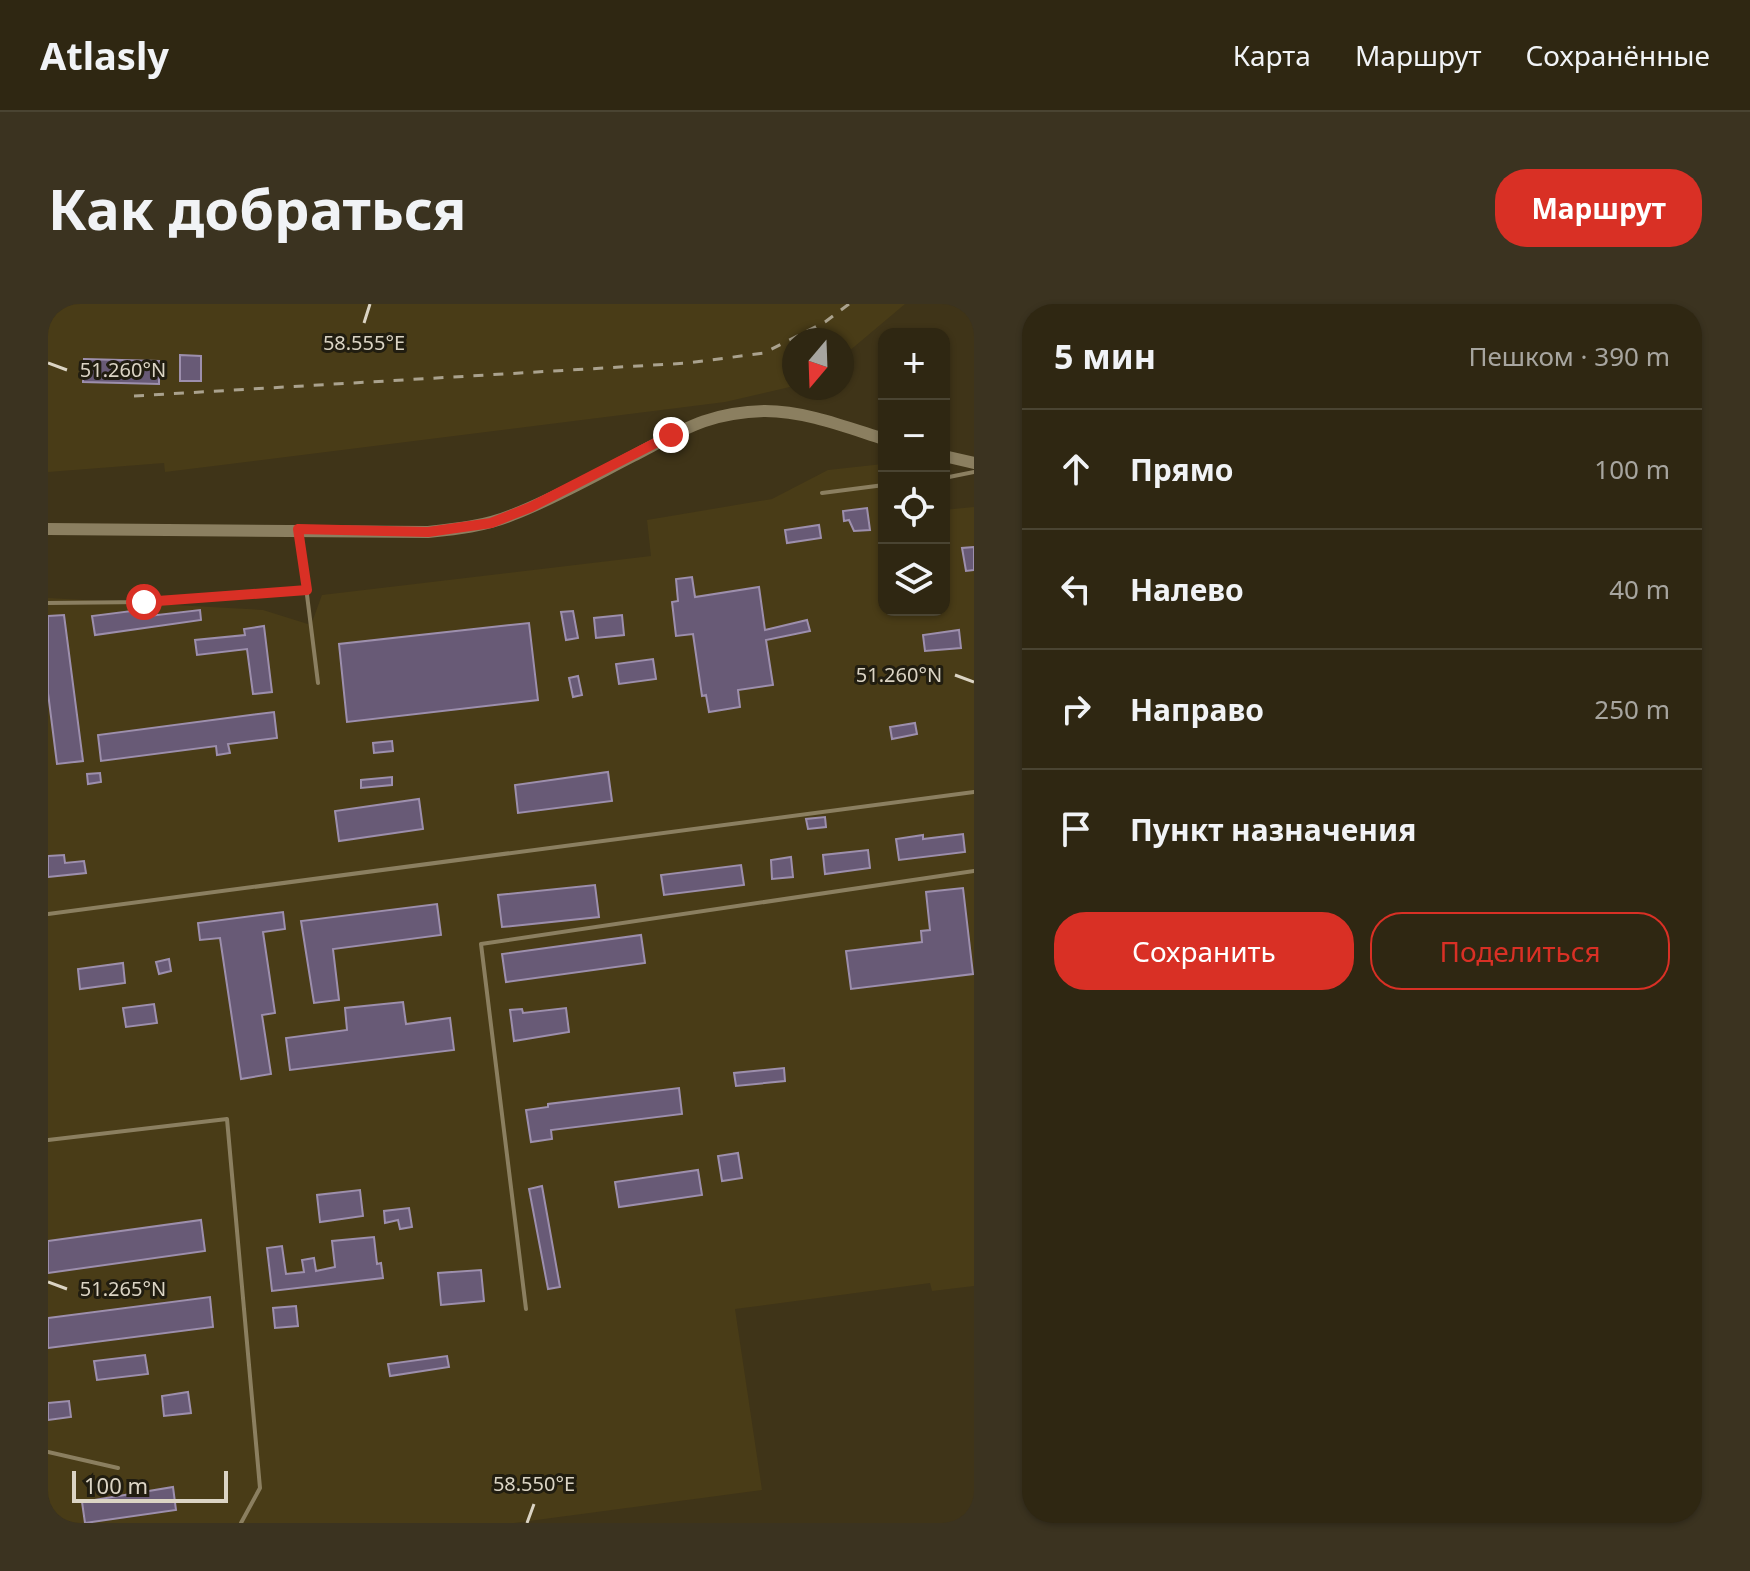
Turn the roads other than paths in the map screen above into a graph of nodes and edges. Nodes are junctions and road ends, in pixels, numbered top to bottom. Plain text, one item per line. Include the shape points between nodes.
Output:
1 (878, 437) edge
2 (950, 457) edge
3 (974, 463) edge
4 (974, 472) edge
5 (950, 477) edge
6 (878, 486) edge
7 (822, 493) dead end
8 (48, 529) edge
9 (298, 529) junction
10 (307, 590) junction
11 (48, 603) edge
12 (318, 683) dead end
13 (974, 792) edge
14 (974, 871) edge
15 (48, 914) edge
16 (48, 1140) edge
17 (526, 1309) dead end
18 (48, 1452) edge
19 (118, 1468) dead end
20 (241, 1523) edge

1 - 9 street via 782,412 723,415 684,427 491,523 428,532
2 - 3 street
4 - 5 lane
6 - 7 lane
8 - 9 street
9 - 10 lane
10 - 11 lane
10 - 12 lane
13 - 15 lane
14 - 17 lane via 481,944
16 - 20 lane via 227,1119 260,1488
18 - 19 lane

